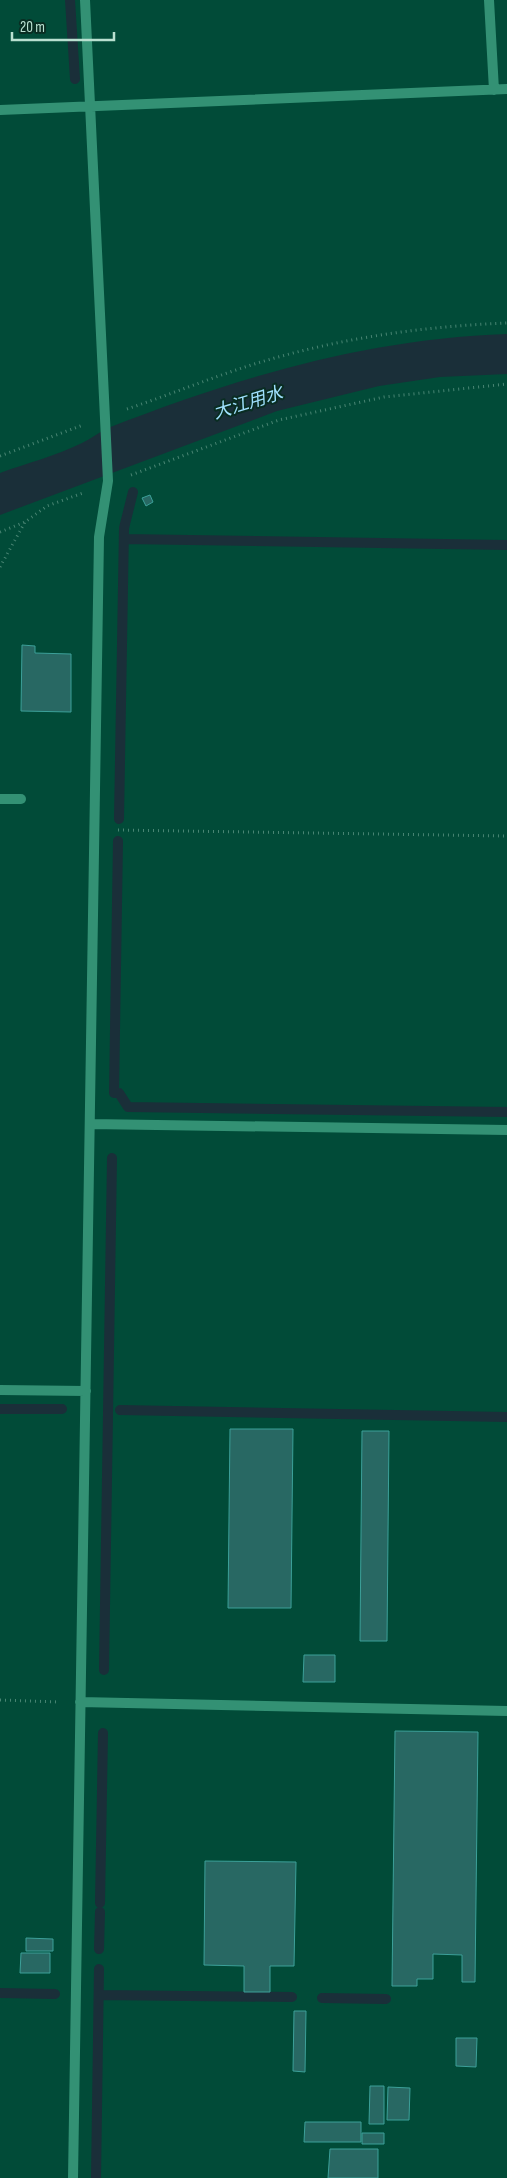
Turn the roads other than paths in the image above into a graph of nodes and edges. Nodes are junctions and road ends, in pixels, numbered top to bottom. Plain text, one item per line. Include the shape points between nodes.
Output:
1 (85, 0) edge
2 (490, 0) edge
3 (507, 89) edge
4 (494, 90) junction
5 (90, 105) junction
6 (0, 110) edge
7 (0, 799) edge
8 (21, 799) dead end
9 (90, 1124) junction
10 (507, 1130) edge
11 (0, 1390) edge
12 (86, 1391) junction
13 (80, 1702) junction
14 (507, 1712) edge
15 (73, 2178) edge

1 - 5 street
2 - 4 street
3 - 4 street
4 - 5 street
5 - 6 street
5 - 9 street via 108,482 99,537
7 - 8 street
9 - 10 street
9 - 12 street
11 - 12 street
12 - 13 street
13 - 14 street
13 - 15 street

